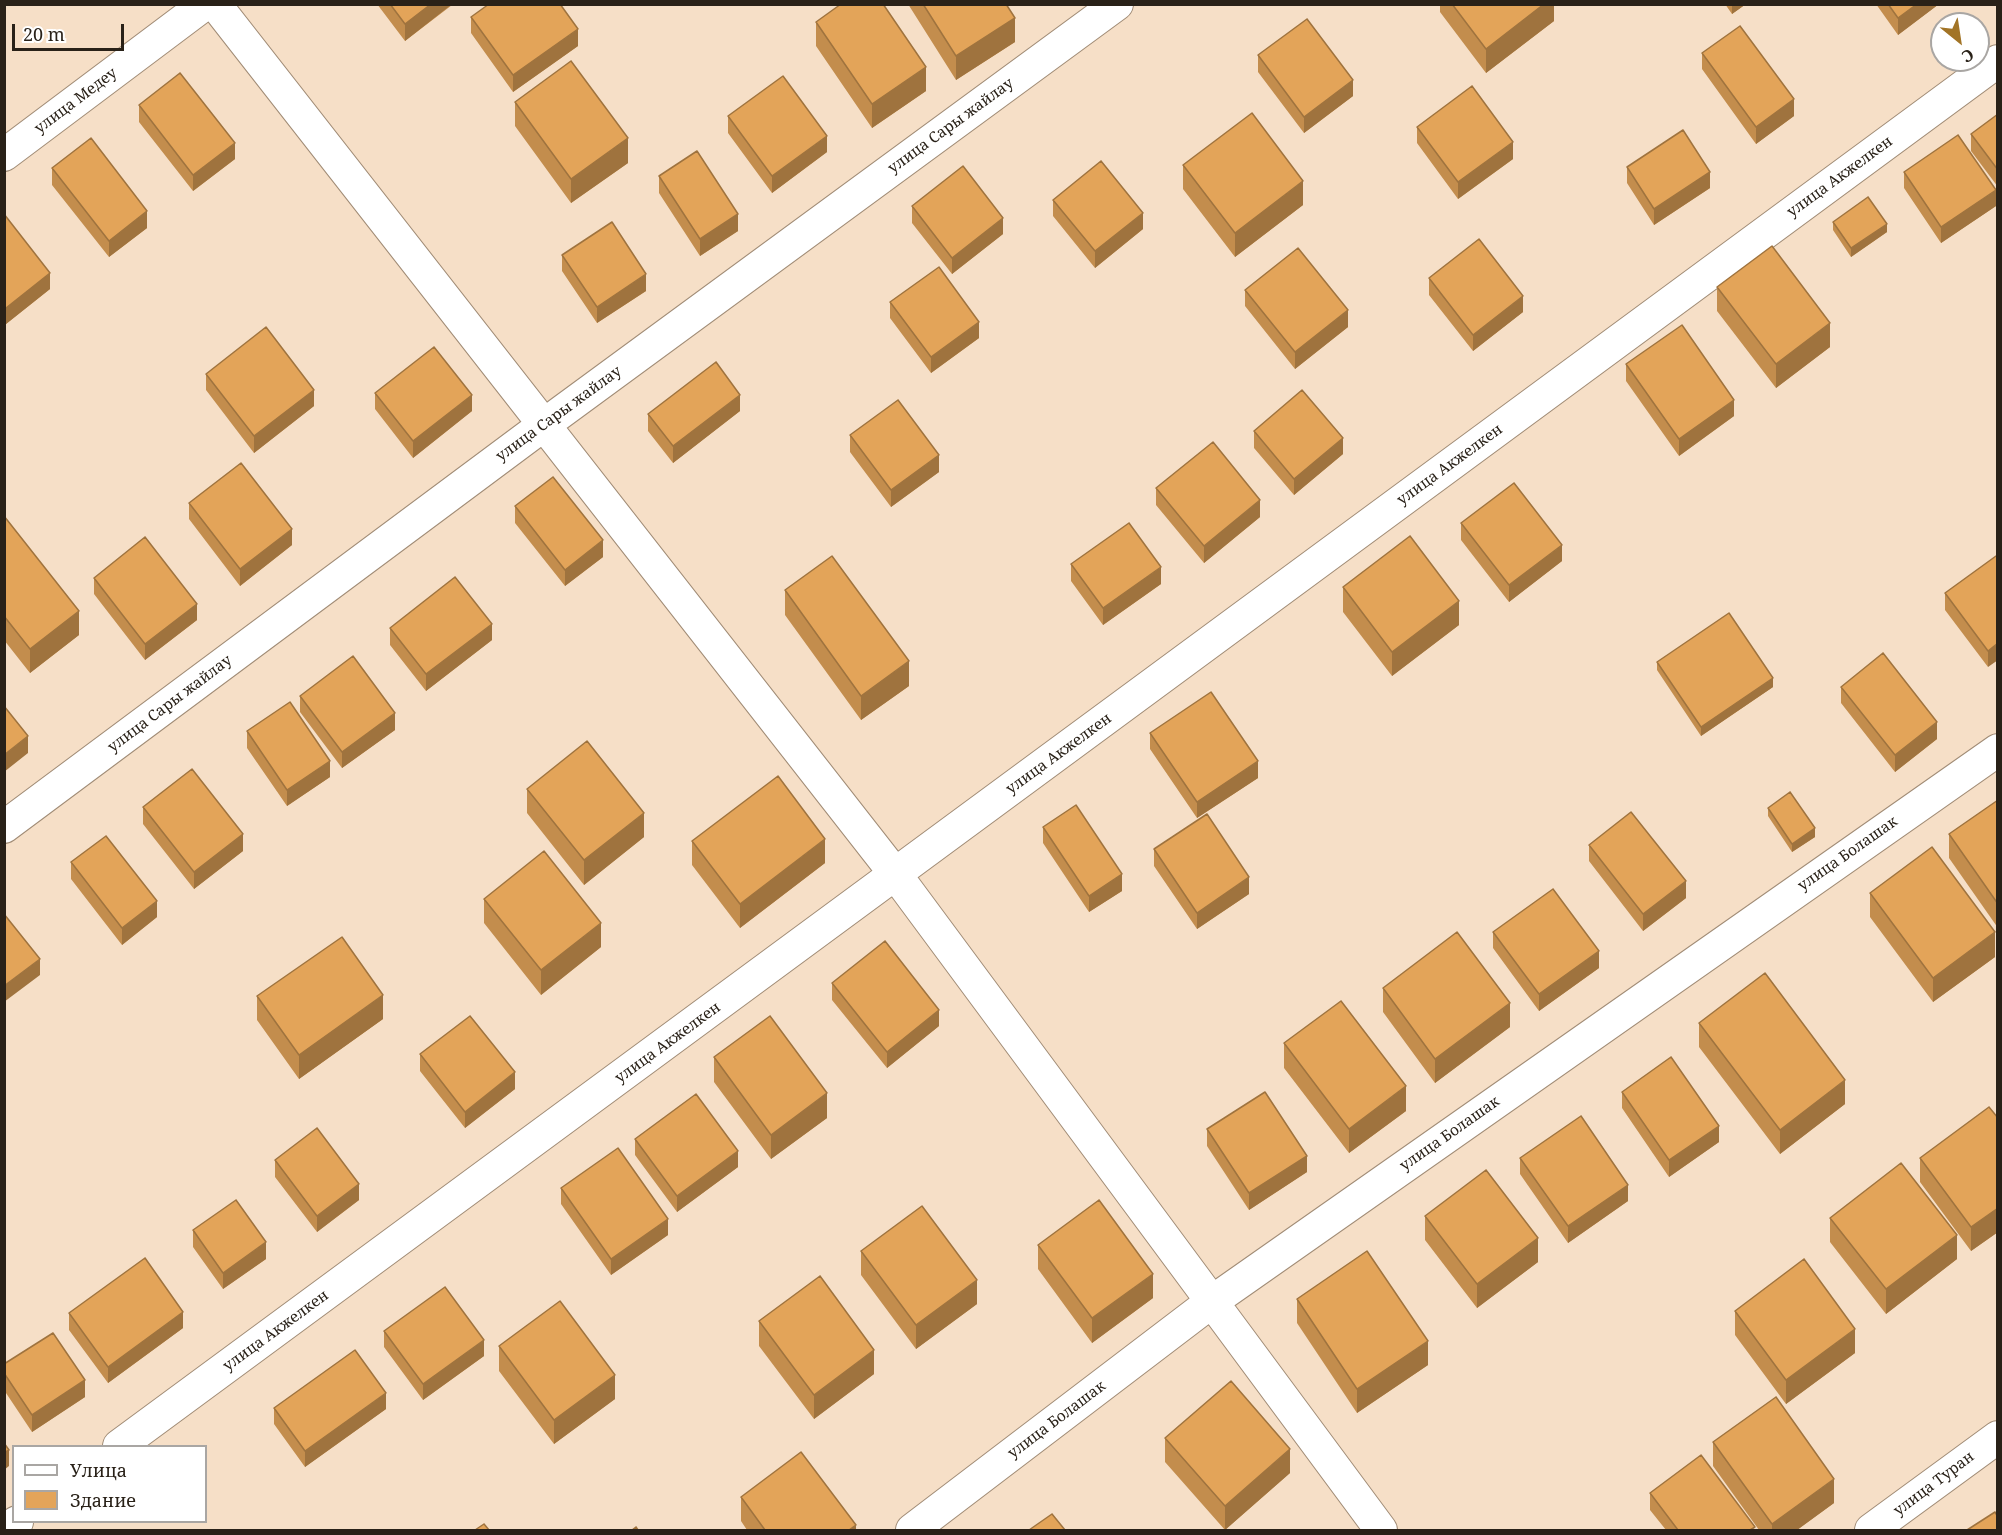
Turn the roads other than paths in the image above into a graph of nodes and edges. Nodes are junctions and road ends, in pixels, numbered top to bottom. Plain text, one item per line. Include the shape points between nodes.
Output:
1 (205, 4) edge
2 (215, 4) edge
3 (1117, 4) edge
4 (1998, 61) edge
5 (4, 154) edge
6 (545, 424) junction
7 (1998, 750) edge
8 (4, 827) edge
9 (896, 875) junction
10 (1210, 1303) junction
11 (1998, 1437) edge
12 (120, 1445) edge
13 (912, 1530) edge
14 (1381, 1530) edge
15 (1871, 1530) edge

1 - 5 street, улица Медеу
2 - 6 street
3 - 6 street, улица Сары жайлау
4 - 9 street, улица Акжелкен
6 - 8 street, улица Сары жайлау
6 - 9 street
7 - 10 street, улица Болашак
9 - 10 street
9 - 12 street, улица Акжелкен
10 - 13 street, улица Болашак
10 - 14 street
11 - 15 street, улица Туран

